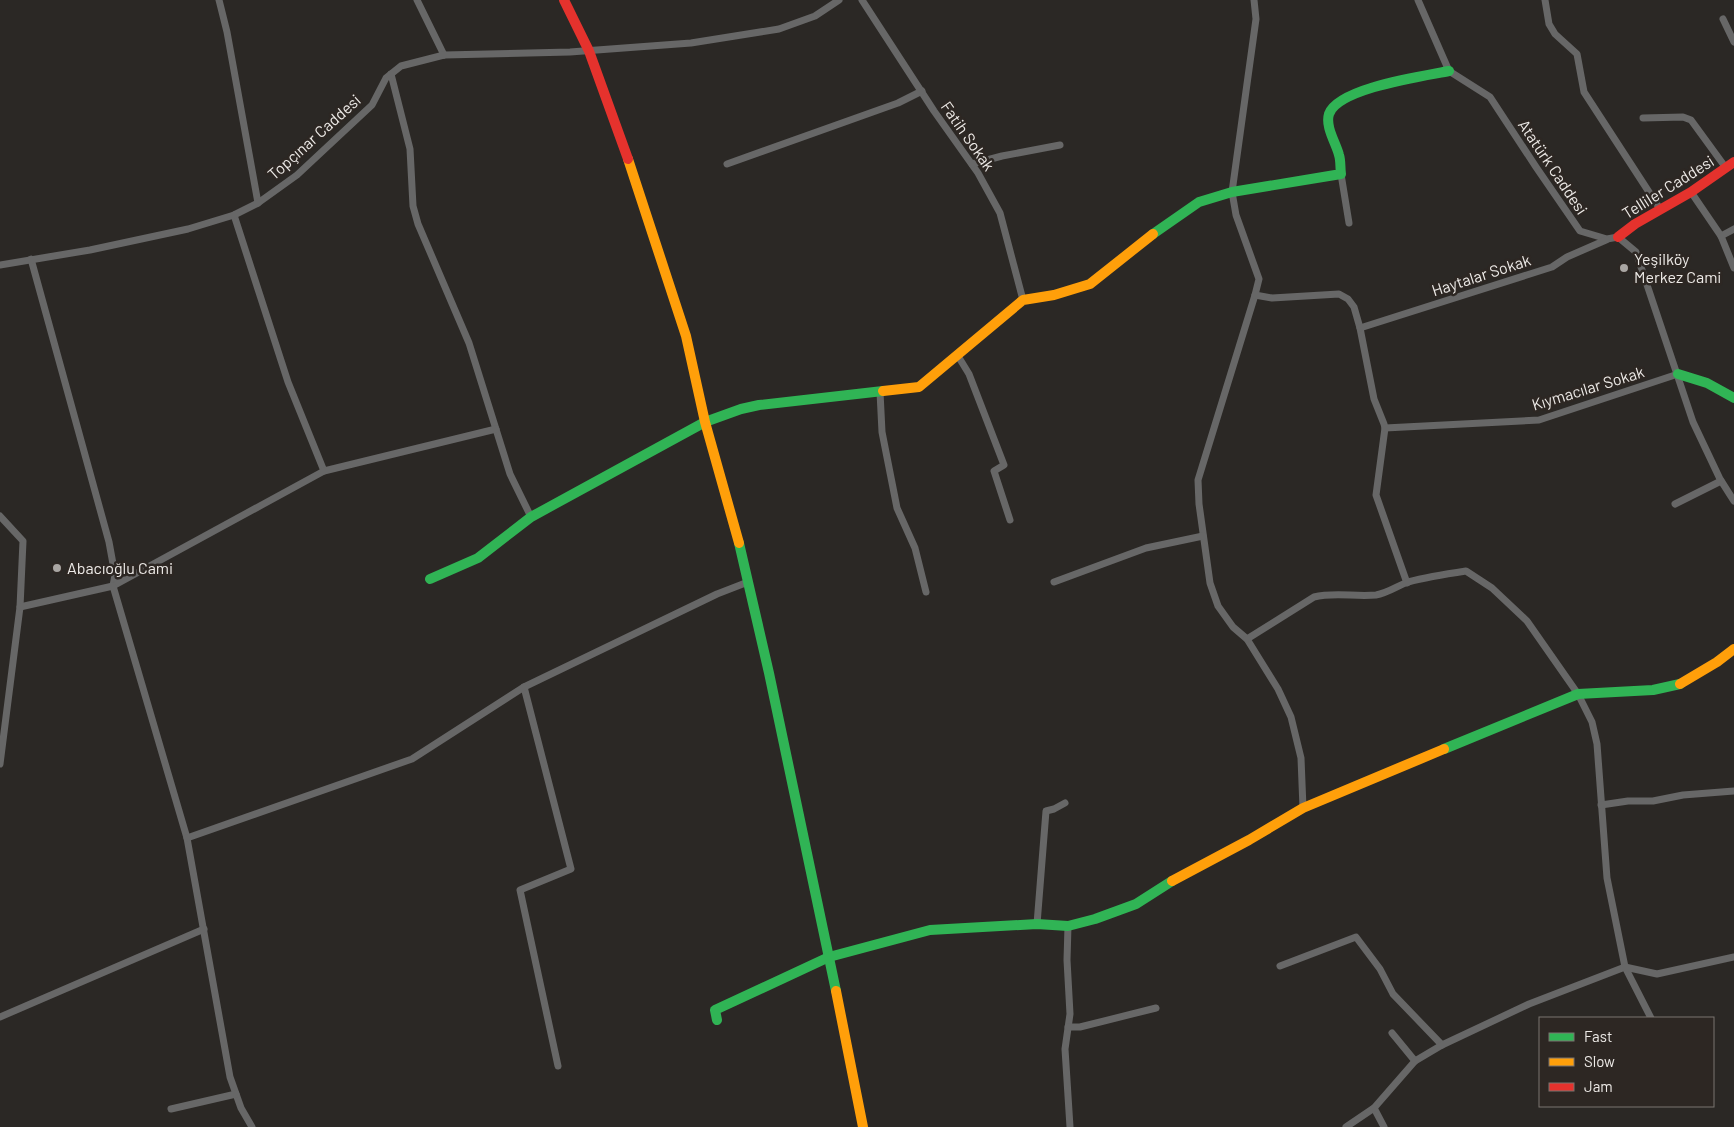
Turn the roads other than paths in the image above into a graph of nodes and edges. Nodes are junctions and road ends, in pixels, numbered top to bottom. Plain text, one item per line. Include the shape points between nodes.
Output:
1 (219, 0) edge
2 (417, 0) edge
3 (564, 0) edge
4 (839, 0) edge
5 (862, 0) edge
6 (1254, 0) edge
7 (1418, 0) edge
8 (1545, 0) edge
9 (1722, 19) dead end
10 (1734, 42) edge
11 (589, 51) junction
12 (444, 55) junction
13 (1449, 71) junction
14 (391, 74) junction
15 (922, 91) junction
16 (1643, 118) dead end
17 (1060, 145) dead end
18 (727, 164) dead end
19 (972, 164) junction
20 (1730, 165) edge
21 (1341, 174) junction
22 (1232, 192) junction
23 (1692, 192) junction
24 (258, 203) junction
25 (1660, 210) junction
26 (234, 215) junction
27 (1349, 223) dead end
28 (1734, 229) edge
29 (1721, 236) junction
30 (1618, 237) junction
31 (1607, 239) junction
32 (31, 259) junction
33 (0, 265) edge
34 (1734, 268) edge
35 (1255, 295) junction
36 (1023, 300) junction
37 (1360, 328) junction
38 (958, 356) junction
39 (1678, 374) junction
40 (880, 392) junction
41 (1734, 398) edge
42 (705, 422) junction
43 (1385, 428) junction
44 (496, 429) junction
45 (324, 471) junction
46 (1721, 481) junction
47 (1734, 501) edge
48 (1675, 504) dead end
49 (0, 516) edge
50 (531, 517) junction
51 (1010, 520) dead end
52 (1203, 536) junction
53 (430, 579) dead end
54 (748, 582) junction
55 (1054, 582) dead end
56 (1406, 583) junction
57 (113, 586) junction
58 (926, 592) dead end
59 (20, 607) junction
60 (1247, 639) junction
61 (1734, 649) edge
62 (524, 688) junction
63 (1578, 694) junction
64 (0, 764) edge
65 (1734, 791) edge
66 (1065, 803) dead end
67 (1601, 805) junction
68 (1303, 808) junction
69 (187, 838) junction
70 (1036, 924) junction
71 (1068, 926) junction
72 (204, 930) junction
73 (829, 957) junction
74 (1734, 957) edge
75 (1280, 966) dead end
76 (1625, 967) junction
77 (1156, 1008) dead end
78 (0, 1017) edge
79 (1650, 1017) edge
80 (717, 1020) dead end
81 (1068, 1027) junction
82 (1392, 1033) dead end
83 (1442, 1045) junction
84 (1414, 1061) junction
85 (558, 1066) dead end
86 (236, 1094) junction
87 (1374, 1108) junction
88 (172, 1109) dead end
89 (252, 1127) edge
90 (863, 1127) edge
91 (1070, 1127) edge
92 (1346, 1127) edge
93 (1384, 1127) edge

1 - 24 street
2 - 12 street
3 - 11 street
4 - 11 street, Topçınar Caddesi via 815,16 780,28 691,43
5 - 15 street, Fatih Sokak
6 - 22 street via 1256,19
7 - 13 street
8 - 25 street via 1555,34 1577,54 1584,92
9 - 10 street
11 - 12 street, Topçınar Caddesi
11 - 42 street via 683,327
12 - 14 street, Topçınar Caddesi via 401,66
13 - 21 street via 1365,89 1337,102 1329,114 1329,127 1340,157
13 - 31 street, Atatürk Caddesi via 1490,97 1580,232
14 - 24 street, Topçınar Caddesi via 372,105 297,175
14 - 44 street via 410,149 413,206 418,224 469,342
15 - 18 street via 898,103
15 - 19 street, Fatih Sokak
16 - 20 street via 1683,117 1691,120
17 - 19 street
19 - 36 street, Fatih Sokak via 1000,214
20 - 23 street, Telliler Caddesi
21 - 22 street
21 - 27 street
22 - 35 street via 1236,215 1259,279
22 - 36 street via 1199,202 1090,284
23 - 25 street, Telliler Caddesi
23 - 29 street
24 - 26 street, Topçınar Caddesi
25 - 30 street, Telliler Caddesi
26 - 32 street, Topçınar Caddesi via 188,230
26 - 45 street via 288,382
28 - 29 street
29 - 34 street
30 - 31 street, Atatürk Caddesi
30 - 39 street via 1636,252
31 - 37 street, Haytalar Sokak via 1552,267
32 - 33 street, Topçınar Caddesi
32 - 57 street via 109,542 115,575
35 - 37 street via 1272,298 1339,294 1354,307
35 - 52 street via 1198,480
36 - 38 street
37 - 43 street via 1374,399
38 - 40 street via 919,387
38 - 51 street via 969,374 1004,466 994,471
39 - 41 street via 1698,379
39 - 43 street, Kıymacılar Sokak via 1539,420
39 - 46 street via 1693,422
40 - 42 street via 759,405
40 - 58 street via 882,432 893,491 915,548
42 - 50 street
42 - 54 street
43 - 56 street via 1376,496
44 - 45 street
44 - 50 street via 510,474
45 - 57 street
46 - 47 street
46 - 48 street
49 - 59 street via 23,541
50 - 53 street via 478,558
52 - 55 street via 1146,548
52 - 60 street via 1210,583 1218,606 1233,627
54 - 62 street
54 - 73 street
56 - 60 street via 1376,595 1314,597
56 - 63 street via 1466,571 1486,584 1527,621
57 - 59 street
57 - 69 street
59 - 64 street
60 - 68 street via 1291,717 1301,758
61 - 63 street via 1685,682 1670,687
62 - 69 street via 412,759
62 - 85 street via 571,870 520,890
63 - 67 street via 1592,722 1597,744
63 - 68 street
65 - 67 street
66 - 70 street via 1046,811
67 - 76 street via 1607,878
68 - 71 street via 1136,904
69 - 72 street
70 - 71 street
70 - 73 street via 930,930
71 - 81 street
72 - 78 street
72 - 86 street via 230,1077
73 - 80 street via 715,1010
73 - 90 street
74 - 76 street via 1657,974
75 - 83 street via 1356,937 1380,968 1393,994
76 - 79 street
76 - 83 street via 1529,1004
77 - 81 street via 1080,1027
81 - 91 street via 1065,1049
82 - 84 street
83 - 84 street
84 - 87 street
86 - 88 street
86 - 89 street
87 - 92 street
87 - 93 street

